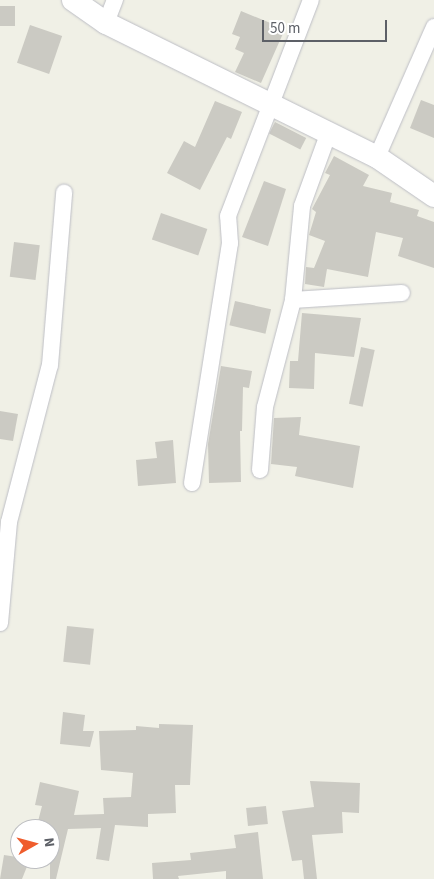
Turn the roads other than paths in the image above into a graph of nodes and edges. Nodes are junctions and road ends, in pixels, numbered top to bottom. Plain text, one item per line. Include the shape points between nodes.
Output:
1 (73, 0) edge
2 (115, 0) edge
3 (311, 0) edge
4 (106, 23) junction
5 (434, 27) edge
6 (272, 107) junction
7 (329, 132) junction
8 (377, 157) junction
9 (64, 193) dead end
10 (434, 196) edge
11 (402, 292) dead end
12 (293, 300) junction
13 (260, 470) dead end
14 (192, 483) dead end
15 (0, 623) edge

1 - 4 street
2 - 4 street
3 - 6 street
4 - 6 street
5 - 8 street
6 - 7 street
6 - 14 street via 228,216 230,242
7 - 8 street
7 - 12 street via 302,206
8 - 10 street
9 - 15 street via 50,365 9,522
11 - 12 street
12 - 13 street via 265,407

